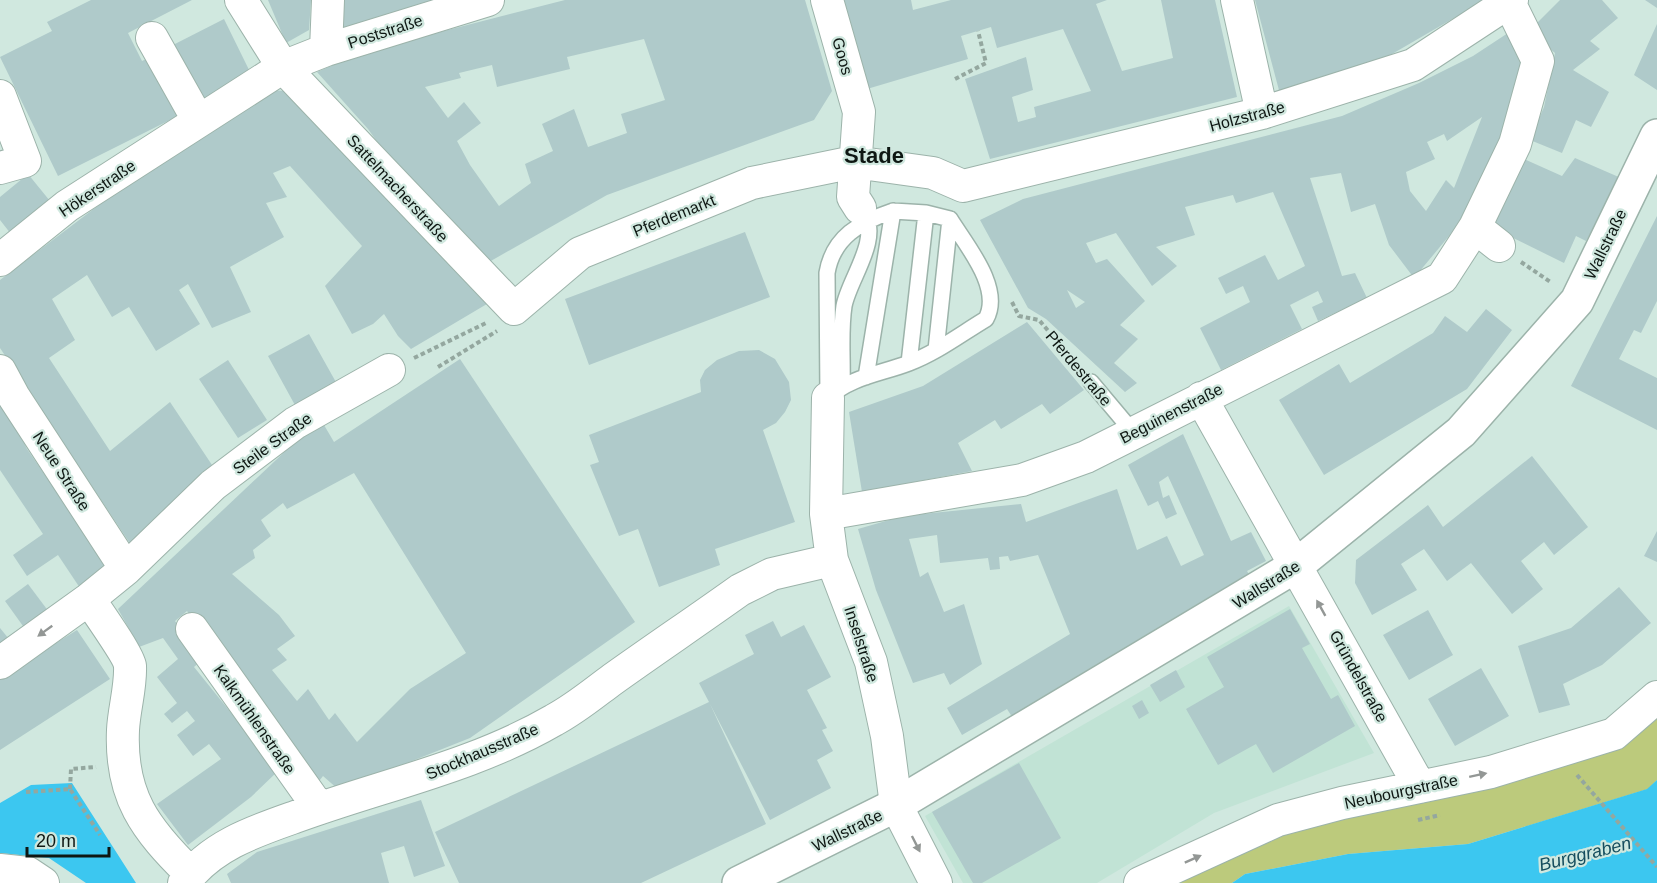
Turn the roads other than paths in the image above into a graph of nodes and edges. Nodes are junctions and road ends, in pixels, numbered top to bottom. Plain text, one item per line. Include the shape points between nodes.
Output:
1 (241, 0) edge
2 (328, 0) edge
3 (488, 0) edge
4 (827, 0) edge
5 (1237, 0) edge
6 (1511, 1) edge
7 (152, 38) dead end
8 (326, 50) junction
9 (283, 67) junction
10 (0, 96) edge
11 (1262, 113) junction
12 (198, 120) junction
13 (1657, 136) edge
14 (854, 162) junction
15 (0, 168) edge
16 (963, 186) joint
17 (893, 212) junction
18 (864, 213) junction
19 (926, 213) junction
20 (950, 219) junction
21 (1475, 227) junction
22 (1499, 246) road end
23 (0, 260) edge
24 (513, 309) joint
25 (936, 350) junction
26 (909, 363) junction
27 (389, 370) road end
28 (0, 371) edge
29 (866, 377) junction
30 (1091, 382) road end
31 (835, 391) junction
32 (1201, 398) junction
33 (1133, 432) junction
34 (826, 514) junction
35 (832, 560) junction
36 (1297, 565) junction
37 (126, 569) junction
38 (89, 599) junction
39 (192, 629) dead end
40 (0, 663) edge
41 (1657, 697) edge
42 (1420, 787) junction
43 (896, 805) junction
44 (319, 808) junction
45 (0, 870) edge
46 (187, 878) edge
47 (43, 883) edge
48 (739, 883) edge
49 (936, 883) edge
50 (1140, 883) edge

1 - 9 street, Sattelmacherstraße
2 - 8 street
3 - 8 street, Poststraße
4 - 14 street, Goos via 859,112
5 - 11 street
6 - 11 street, Holzstraße via 1413,65
6 - 21 street, Beguinenstraße via 1538,61 1515,144
7 - 12 street
8 - 9 street, Poststraße
9 - 12 street, Hökerstraße
9 - 24 street, Sattelmacherstraße
10 - 15 street via 25,161
11 - 16 street, Holzstraße
12 - 23 street, Hökerstraße via 67,206
13 - 36 main road, Wallstraße via 1577,301 1461,432
14 - 16 street, Pferdemarkt via 933,173
14 - 18 street via 853,197
14 - 24 street, Pferdemarkt via 752,183 580,253
17 - 18 lane
17 - 19 lane
17 - 29 lane
18 - 31 lane via 866,251 844,305
18 - 31 lane via 840,240 827,273
19 - 20 lane
19 - 26 lane
20 - 25 lane
20 - 25 lane via 985,280 990,311 986,319
21 - 22 street
21 - 32 street, Beguinenstraße via 1442,278
25 - 26 lane
26 - 29 lane
27 - 37 street, Steile Straße via 295,423 213,485
28 - 37 street, Neue Straße
29 - 31 lane
30 - 33 lane, Pferdestraße
31 - 34 street, Inselstraße
32 - 33 street, Beguinenstraße
32 - 36 street, Gründelstraße
33 - 34 street, Beguinenstraße via 1086,457 1022,480
34 - 35 street, Inselstraße
35 - 43 street, Inselstraße via 871,662 887,736
35 - 44 street, Stockhausstraße via 772,574 740,590 554,720 491,751 418,779
42 -> 36 street, Gründelstraße
36 - 43 main road, Wallstraße
37 - 38 street, Steile Straße
38 -> 40 street, Steile Straße
38 - 46 street via 130,663 123,729 128,784 156,840
39 - 44 street, Kalkmühlenstraße
42 -> 41 street, Neubourgstraße via 1491,772 1614,734
50 -> 42 street, Neubourgstraße via 1278,820
43 - 48 main road, Wallstraße
43 -> 49 street, Inselstraße
44 - 46 street, Stockhausstraße via 248,834 218,851
45 - 47 street via 28,873

